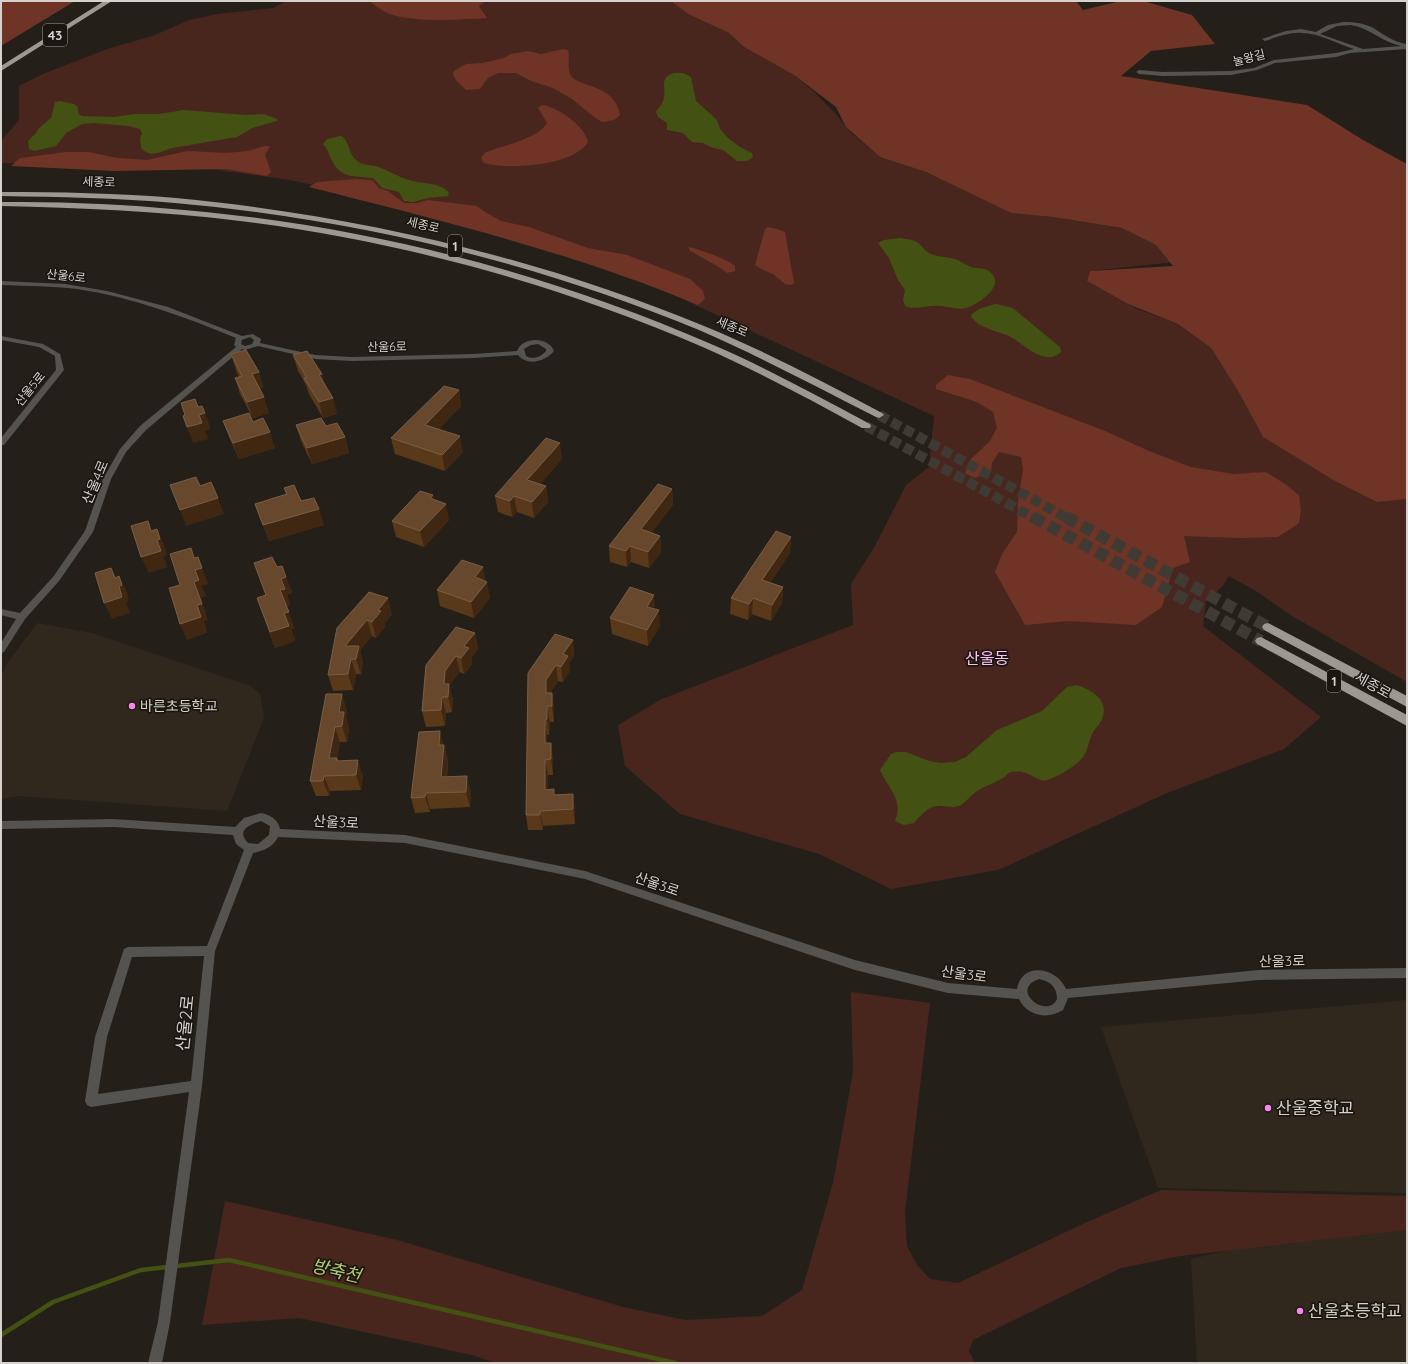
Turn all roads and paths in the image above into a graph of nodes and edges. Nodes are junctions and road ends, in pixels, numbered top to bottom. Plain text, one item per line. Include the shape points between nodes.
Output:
1 (97, 1) edge
2 (109, 1) edge
3 (1316, 34) junction
4 (1265, 39) dead end
5 (1363, 51) junction
6 (1, 61) edge
7 (1, 69) edge
8 (1139, 72) dead end
9 (1, 190) edge
10 (1, 194) edge
11 (1, 204) edge
12 (1, 210) edge
13 (384, 230) junction
14 (374, 239) junction
15 (1, 283) edge
16 (1, 338) edge
17 (241, 338) junction
18 (256, 344) junction
19 (240, 346) junction
20 (520, 353) dead end
21 (878, 415) tunnel mouth
22 (866, 426) tunnel mouth
23 (1, 443) edge
24 (1, 612) edge
25 (22, 617) junction
26 (1268, 627) tunnel mouth
27 (1261, 641) tunnel mouth
28 (1, 650) edge
29 (1407, 702) edge
30 (1407, 721) edge
31 (1, 825) edge
32 (238, 831) junction
33 (275, 833) junction
34 (250, 848) junction
35 (210, 951) junction
36 (1407, 973) edge
37 (1022, 994) junction
38 (1063, 994) junction
39 (196, 1086) junction
40 (155, 1363) edge

1 - 6 highway, 43
2 - 7 highway, 43
3 - 4 street, 눌왕길 via 1301,31
3 - 5 street, 눌왕길
3 - 5 street, 눌왕길 via 1330,26 1354,23 1407,47
5 - 8 street, 눌왕길 via 1274,62 1255,69 1231,73
9 - 13 highway via 115,192 205,200 323,216
10 - 13 highway, 세종로 / 1 via 110,196 190,201 312,217
11 - 14 highway, 세종로 / 1 via 176,212 300,226
12 - 14 highway via 86,211 283,228
13 - 21 highway, 세종로 / 1 via 460,247 531,267 655,310 745,347
14 - 22 highway, 세종로 / 1 via 521,277 668,329 739,360
15 - 17 street, 산울6로 via 87,289 141,301
16 - 23 street, 산울5로 via 41,346 58,355 60,370
17 - 18 street, 산울6로 via 254,336 258,339
17 - 19 street via 237,343
18 - 19 street
18 - 20 street, 산울6로 via 315,357 352,359
19 - 25 street, 산울4로 via 143,428 123,451 107,479 89,532 56,579
24 - 25 street
25 - 28 street, 산울4로
26 - 29 highway, 세종로 / 1
27 - 30 highway, 세종로 / 1
31 - 32 street via 113,823
32 - 33 street via 249,820 261,817 271,820 276,828
32 - 34 street via 240,844
33 - 34 street via 263,846
33 - 37 street, 산울3로 via 405,839 585,875 855,965 948,988
34 - 35 street, 산울2로
35 - 39 street, 산울2로
35 - 39 street via 128,952 101,1037 91,1101
36 - 38 street, 산울3로 via 1259,975
37 - 38 street via 1035,1009 1048,1012 1059,1006
37 - 38 street via 1026,978 1039,974 1058,983
39 - 40 street, 산울2로 via 164,1322

